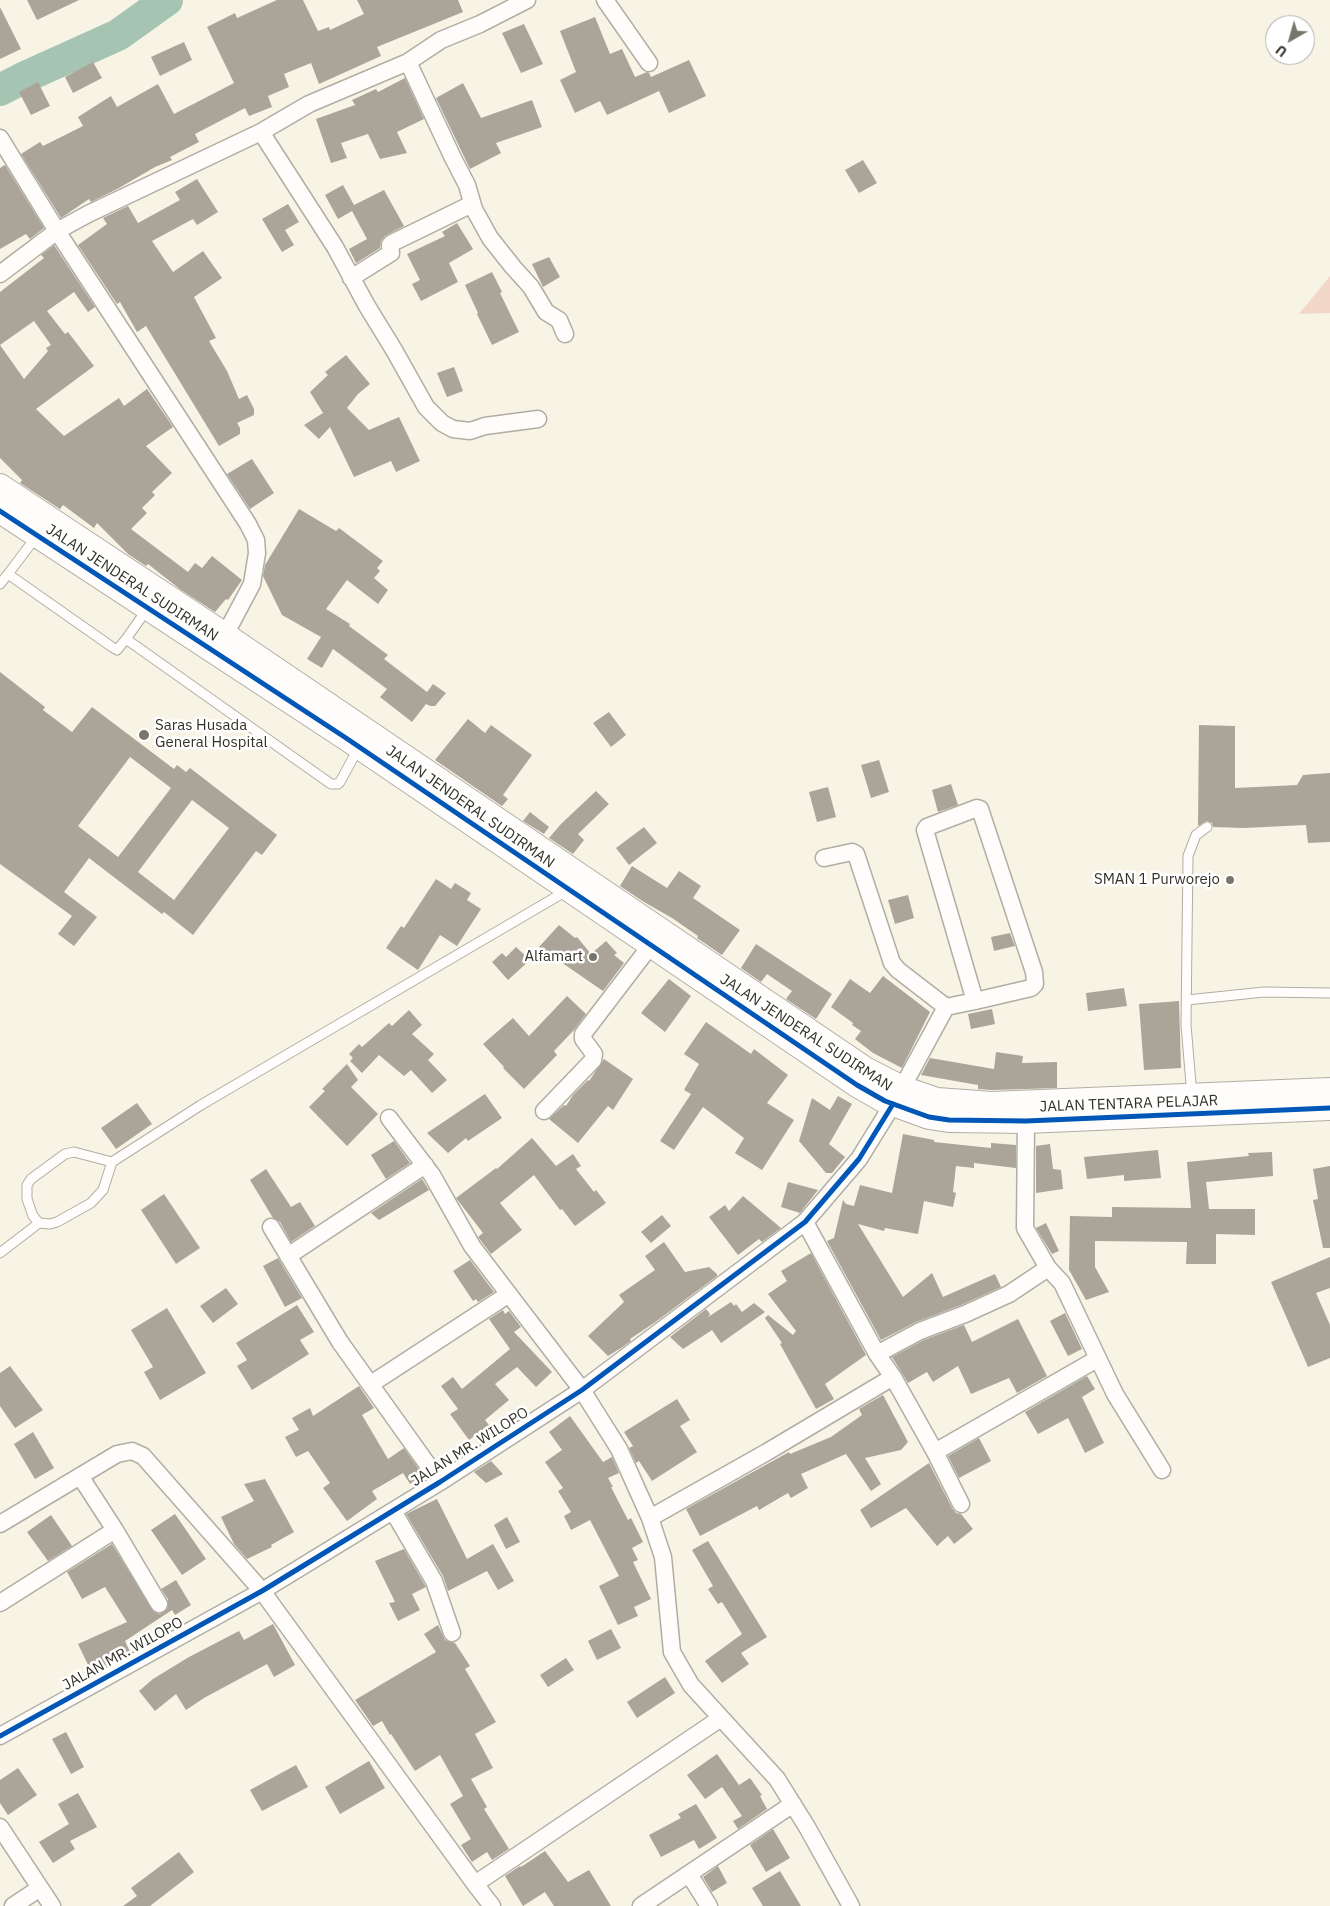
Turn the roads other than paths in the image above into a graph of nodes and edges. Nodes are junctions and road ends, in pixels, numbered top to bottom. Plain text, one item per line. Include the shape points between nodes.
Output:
1 (527, 0) edge
2 (605, 0) edge
3 (408, 62) junction
4 (649, 63) dead end
5 (261, 132) junction
6 (0, 138) edge
7 (472, 204) junction
8 (57, 231) junction
9 (0, 274) edge
10 (351, 278) junction
11 (565, 334) dead end
12 (538, 419) dead end
13 (0, 486) edge
14 (0, 511) edge
15 (44, 527) junction
16 (8, 574) junction
17 (0, 584) edge
18 (154, 600) junction
19 (225, 635) junction
20 (126, 639) junction
21 (363, 741) junction
22 (1207, 827) dead end
23 (824, 858) dead end
24 (574, 883) junction
25 (651, 945) junction
26 (1330, 993) edge
27 (1186, 1000) junction
28 (975, 1001) junction
29 (946, 1007) junction
30 (1330, 1090) edge
31 (897, 1096) junction
32 (1192, 1096) junction
33 (1330, 1108) edge
34 (933, 1109) junction
35 (544, 1111) dead end
36 (389, 1118) dead end
37 (1026, 1121) junction
38 (112, 1162) junction
39 (424, 1165) junction
40 (805, 1222) junction
41 (39, 1223) junction
42 (271, 1227) dead end
43 (0, 1253) edge
44 (288, 1256) junction
45 (1048, 1268) junction
46 (509, 1294) junction
47 (878, 1354) junction
48 (1097, 1359) junction
49 (892, 1377) junction
50 (371, 1384) junction
51 (582, 1390) junction
52 (935, 1452) junction
53 (1162, 1470) dead end
54 (80, 1476) junction
55 (440, 1482) junction
56 (961, 1504) dead end
57 (393, 1511) junction
58 (650, 1518) junction
59 (0, 1524) edge
60 (115, 1530) junction
61 (262, 1591) junction
62 (0, 1603) edge
63 (159, 1604) dead end
64 (452, 1633) dead end
65 (721, 1718) junction
66 (0, 1736) edge
67 (793, 1804) junction
68 (0, 1827) edge
69 (689, 1874) junction
70 (474, 1884) junction
71 (40, 1888) junction
72 (13, 1906) edge
73 (52, 1906) edge
74 (492, 1906) edge
75 (641, 1906) edge
76 (709, 1906) edge
77 (851, 1906) edge

1 - 3 street via 441,40
2 - 4 street
3 - 5 street via 309,104
3 - 7 street via 467,185
5 - 8 street
5 - 10 street via 335,247
6 - 8 street
7 - 10 street via 392,243 391,253
7 - 11 street via 490,238 531,287 546,312 559,320
8 - 9 street
8 - 19 street via 256,540 252,584
10 - 12 street via 426,407 442,423 453,429 470,431
13 - 15 main road, JALAN JENDERAL SUDIRMAN
14 - 15 main road, JALAN JENDERAL SUDIRMAN
15 - 16 lane
15 - 18 main road, JALAN JENDERAL SUDIRMAN
16 - 17 lane
16 - 20 lane via 115,649
18 - 19 main road, JALAN JENDERAL SUDIRMAN
18 - 20 lane
18 - 21 main road, JALAN JENDERAL SUDIRMAN
19 - 21 main road, JALAN JENDERAL SUDIRMAN
20 - 21 lane via 331,784 340,782
21 - 24 main road, JALAN JENDERAL SUDIRMAN
22 - 27 lane via 1196,835 1188,856
23 - 29 street via 856,854 892,963
24 - 25 main road, JALAN JENDERAL SUDIRMAN
24 - 31 main road, JALAN JENDERAL SUDIRMAN via 865,1069
24 - 38 lane via 201,1105
25 - 31 main road, JALAN JENDERAL SUDIRMAN via 857,1085 885,1101
25 - 35 street via 583,1034 594,1054 593,1060
26 - 27 lane via 1264,992
27 - 32 lane
28 - 28 street via 925,830 977,808 980,809 1035,981 1031,988
28 - 29 street
29 - 31 street, JALAN MR. WILOPO
30 - 32 main road, JALAN TENTARA PELAJAR
31 - 34 main road, JALAN JENDERAL SUDIRMAN
31 - 40 street, JALAN MR. WILOPO via 859,1159
32 - 34 main road, JALAN TENTARA PELAJAR
33 - 37 main road, JALAN TENTARA PELAJAR
34 - 37 main road, JALAN TENTARA PELAJAR via 949,1120
36 - 39 street
37 - 45 street via 1025,1228
38 - 41 lane via 103,1190 92,1203 57,1222
38 - 41 lane via 68,1152 31,1179 27,1185 27,1198 32,1216
39 - 44 street
39 - 46 street via 472,1246
40 - 47 street
40 - 51 street, JALAN MR. WILOPO
41 - 43 lane
42 - 44 street
44 - 50 street via 340,1342
45 - 47 street via 1009,1294 920,1331
45 - 48 street via 1062,1283
46 - 50 street
46 - 51 street
47 - 49 street
48 - 52 street
48 - 53 street via 1114,1394
49 - 52 street
49 - 58 street
50 - 55 street
51 - 55 street, JALAN MR. WILOPO
51 - 58 street via 619,1449
52 - 56 street
54 - 59 street
54 - 60 street
54 - 61 street via 124,1452 132,1451 144,1456
55 - 57 street, JALAN MR. WILOPO
57 - 61 street, JALAN MR. WILOPO
57 - 64 street via 434,1581
58 - 65 street via 664,1557 672,1652 691,1685
60 - 62 street
60 - 63 street
61 - 66 street, JALAN MR. WILOPO
61 - 70 street
65 - 67 street via 777,1779
65 - 70 street
67 - 69 street
67 - 77 street
68 - 71 street
69 - 75 street
69 - 76 street
70 - 74 street
71 - 72 street
71 - 73 street

